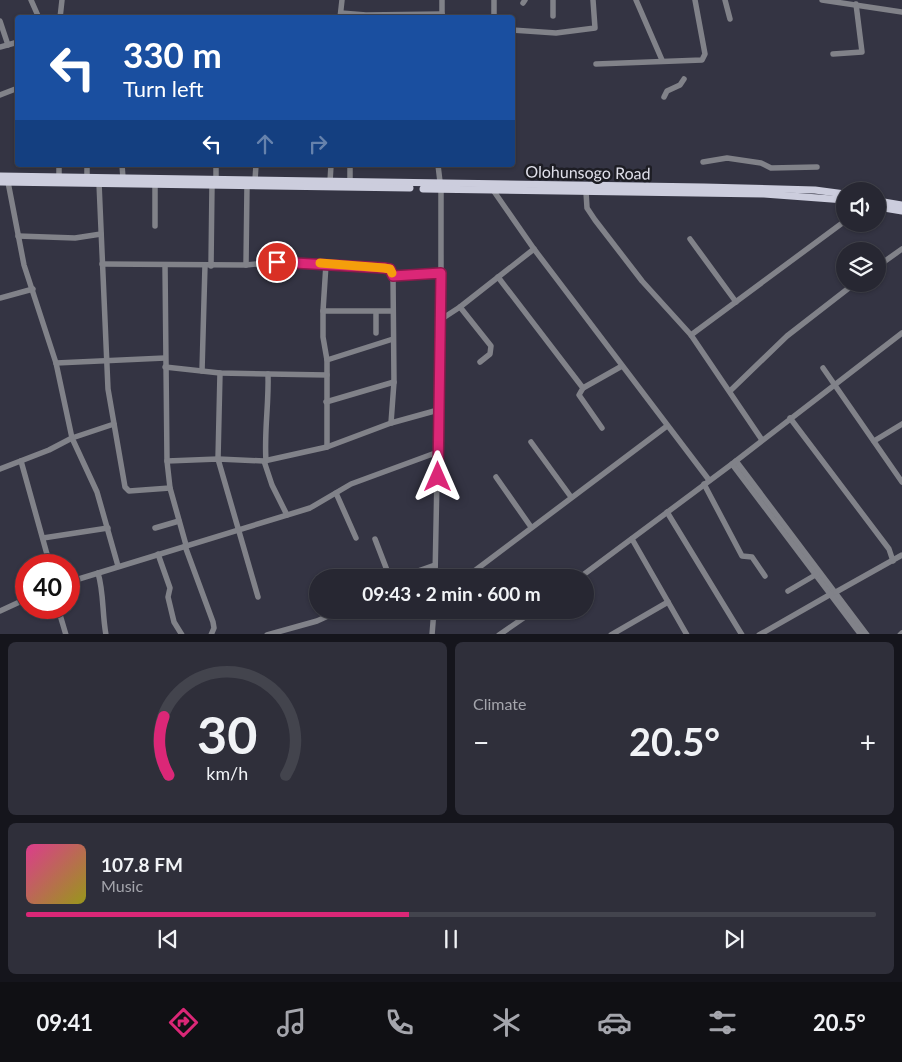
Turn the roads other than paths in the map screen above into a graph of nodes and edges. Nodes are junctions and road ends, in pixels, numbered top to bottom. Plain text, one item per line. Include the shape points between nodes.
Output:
1 (31, 0) edge
2 (62, 0) edge
3 (342, 0) edge
4 (442, 0) edge
5 (494, 0) edge
6 (553, 0) edge
7 (593, 0) edge
8 (636, 0) edge
9 (696, 0) edge
10 (725, 0) edge
11 (822, 0) edge
12 (841, 1) edge
13 (856, 4) junction
14 (902, 12) edge
15 (38, 15) edge
16 (60, 15) edge
17 (340, 15) edge
18 (442, 15) edge
19 (494, 15) edge
20 (553, 16) dead end
21 (730, 19) dead end
22 (0, 21) edge
23 (515, 30) edge
24 (15, 43) edge
25 (8, 45) junction
26 (0, 47) edge
27 (834, 54) dead end
28 (662, 60) junction
29 (596, 64) dead end
30 (684, 79) dead end
31 (15, 89) edge
32 (0, 95) edge
33 (664, 98) dead end
34 (703, 162) dead end
35 (59, 167) edge
36 (87, 167) edge
37 (122, 167) edge
38 (216, 167) edge
39 (256, 167) edge
40 (331, 167) edge
41 (350, 167) edge
42 (438, 167) edge
43 (817, 167) dead end
44 (0, 176) edge
45 (59, 177) junction
46 (87, 177) junction
47 (123, 178) junction
48 (255, 180) junction
49 (4, 182) edge
50 (214, 182) junction
51 (330, 182) junction
52 (350, 182) junction
53 (98, 183) junction
54 (155, 184) junction
55 (247, 186) junction
56 (441, 187) junction
57 (493, 190) junction
58 (586, 192) junction
59 (764, 192) junction
60 (836, 193) edge
61 (836, 199) edge
62 (886, 202) edge
63 (902, 205) edge
64 (886, 208) edge
65 (902, 211) edge
66 (155, 226) dead end
67 (836, 228) edge
68 (100, 234) junction
69 (18, 236) junction
70 (690, 239) dead end
71 (534, 249) junction
72 (902, 249) edge
73 (886, 260) edge
74 (102, 264) junction
75 (326, 264) junction
76 (165, 265) junction
77 (246, 265) junction
78 (208, 266) junction
79 (441, 273) junction
80 (393, 276) junction
81 (498, 276) junction
82 (32, 289) junction
83 (844, 292) edge
84 (0, 298) edge
85 (736, 302) junction
86 (460, 307) junction
87 (323, 311) junction
88 (376, 312) junction
89 (393, 312) junction
90 (440, 320) junction
91 (376, 333) dead end
92 (902, 333) edge
93 (691, 335) junction
94 (393, 339) junction
95 (165, 358) junction
96 (106, 359) junction
97 (326, 360) junction
98 (480, 362) dead end
99 (56, 363) junction
100 (622, 366) junction
101 (165, 367) junction
102 (823, 368) dead end
103 (202, 371) junction
104 (220, 373) junction
105 (268, 374) junction
106 (327, 375) junction
107 (394, 382) junction
108 (834, 385) junction
109 (583, 388) junction
110 (730, 391) junction
111 (326, 402) junction
112 (438, 410) junction
113 (790, 418) junction
114 (391, 423) junction
115 (114, 424) junction
116 (902, 424) edge
117 (666, 426) junction
118 (602, 428) dead end
119 (72, 438) junction
120 (762, 440) junction
121 (874, 441) junction
122 (531, 442) dead end
123 (327, 447) junction
124 (438, 452) junction
125 (218, 459) junction
126 (21, 461) junction
127 (167, 461) junction
128 (265, 461) junction
129 (734, 462) junction
130 (0, 469) edge
131 (496, 477) dead end
132 (707, 482) junction
133 (902, 482) edge
134 (170, 488) junction
135 (336, 494) junction
136 (571, 497) junction
137 (666, 512) junction
138 (287, 515) junction
139 (180, 521) junction
140 (531, 527) junction
141 (108, 528) junction
142 (155, 528) dead end
143 (239, 530) junction
144 (43, 538) junction
145 (356, 538) dead end
146 (375, 539) dead end
147 (632, 539) junction
148 (186, 545) junction
149 (889, 549) junction
150 (47, 554) edge
151 (158, 554) junction
152 (901, 556) edge
153 (893, 561) junction
154 (435, 565) junction
155 (118, 566) junction
156 (387, 569) edge
157 (424, 569) edge
158 (435, 569) edge
159 (477, 569) edge
160 (591, 569) edge
161 (98, 573) junction
162 (817, 574) junction
163 (765, 576) dead end
164 (80, 579) edge
165 (788, 591) dead end
166 (834, 593) junction
167 (258, 597) dead end
168 (668, 602) junction
169 (15, 604) edge
170 (0, 611) edge
171 (61, 619) edge
172 (322, 619) edge
173 (433, 619) edge
174 (522, 619) edge
175 (214, 628) junction
176 (66, 634) edge
177 (106, 634) edge
178 (182, 634) edge
179 (211, 634) edge
180 (217, 634) edge
181 (267, 634) edge
182 (432, 634) edge
183 (499, 634) edge
184 (612, 634) edge
185 (687, 634) edge
186 (742, 634) edge
187 (759, 634) edge
188 (861, 634) edge
189 (867, 634) edge

1 - 15 street
2 - 16 street
3 - 17 street
4 - 18 street
5 - 19 street
6 - 20 street
7 - 23 street via 595,28 556,33
8 - 28 street
9 - 28 street via 705,58
10 - 21 street
11 - 12 street
12 - 13 street
13 - 14 street
13 - 27 street via 862,52
22 - 25 street
24 - 25 street
25 - 26 street
28 - 29 street
30 - 33 street via 680,85 667,91
31 - 32 street
34 - 43 street via 727,158 761,162 771,168
35 - 45 street
36 - 46 street
37 - 47 street
38 - 50 street
39 - 48 street
40 - 51 street
41 - 52 street
42 - 56 street
44 - 45 main road, Olohunsogo Road
45 - 46 main road, Olohunsogo Road
46 - 47 main road, Olohunsogo Road
47 - 50 main road, Olohunsogo Road
48 - 50 main road, Olohunsogo Road
48 - 51 main road, Olohunsogo Road
49 - 53 main road, Olohunsogo Road
49 - 69 street
50 - 54 main road, Olohunsogo Road
50 - 55 main road, Olohunsogo Road
50 - 78 street
51 - 52 main road, Olohunsogo Road
52 - 56 main road, Olohunsogo Road
53 - 54 main road, Olohunsogo Road
53 - 68 street
54 - 66 street
55 - 56 main road, Olohunsogo Road
55 - 77 street
56 - 57 main road, Olohunsogo Road
56 - 59 main road, Olohunsogo Road
56 - 79 street
57 - 58 main road, Olohunsogo Road
57 - 71 street
58 - 59 main road, Olohunsogo Road
58 - 93 street via 587,208 595,220 642,281
59 - 60 main road, Olohunsogo Road via 815,190
59 - 61 main road, Olohunsogo Road
62 - 63 main road
64 - 65 main road
67 - 85 street
68 - 69 street via 75,238
68 - 74 street
69 - 82 street
70 - 85 street
71 - 81 street
71 - 100 street
72 - 73 street
74 - 76 street
74 - 96 street
75 - 77 street
75 - 80 street via 390,269
75 - 87 street
76 - 78 street
76 - 95 street
77 - 78 street
78 - 103 street
79 - 80 street
79 - 90 street
80 - 89 street
81 - 86 street
81 - 109 street
82 - 84 street
82 - 99 street
83 - 110 street via 787,336
85 - 93 street
86 - 90 street
86 - 98 street via 490,346 490,354
87 - 88 street
87 - 97 street
88 - 89 street
88 - 91 street
89 - 94 street
90 - 112 street
92 - 108 street
93 - 110 street
94 - 97 street
94 - 107 street
95 - 96 street
95 - 101 street
96 - 99 street
96 - 115 street
97 - 106 street
99 - 119 street
100 - 109 street
100 - 117 street
101 - 103 street
101 - 127 street
102 - 108 street
103 - 104 street
104 - 105 street
104 - 125 street
105 - 106 street
105 - 128 street
106 - 111 street
107 - 111 street
107 - 114 street
108 - 113 street
108 - 121 street
109 - 118 street via 579,396
110 - 120 street
111 - 123 street
112 - 114 street
112 - 124 street
113 - 120 street
113 - 149 street
114 - 123 street
115 - 119 street
115 - 134 street via 126,490
116 - 121 street
117 - 132 street
117 - 136 street
119 - 126 street
119 - 141 street
120 - 129 street
121 - 133 street
122 - 136 street
123 - 128 street
124 - 135 street via 351,484
124 - 154 street
125 - 127 street
125 - 128 street
125 - 143 street
126 - 130 street
126 - 144 street
127 - 134 street
128 - 138 street via 272,485
129 - 132 street
129 - 162 street
129 - 166 street
131 - 140 street
132 - 137 street
132 - 163 street via 742,556 752,557
134 - 139 street
135 - 138 street via 320,504
135 - 145 street
136 - 140 street
137 - 147 street
137 - 186 street
138 - 143 street
139 - 142 street
139 - 148 street
140 - 159 street
141 - 144 street
141 - 155 street
143 - 148 street
143 - 167 street
144 - 150 street
146 - 156 street
147 - 160 street
147 - 168 street
148 - 151 street
148 - 175 street
149 - 152 street
149 - 153 street
151 - 155 street
151 - 178 street via 170,588 168,597 174,622
152 - 153 street
153 - 166 street
154 - 157 street
154 - 158 street
155 - 161 street
161 - 164 street
161 - 177 street via 103,590
162 - 165 street
162 - 166 street
166 - 187 street
166 - 188 street
166 - 189 street
168 - 184 street
168 - 185 street
169 - 170 street
171 - 176 street
172 - 181 street
173 - 182 street
174 - 183 street
175 - 179 street
175 - 180 street

